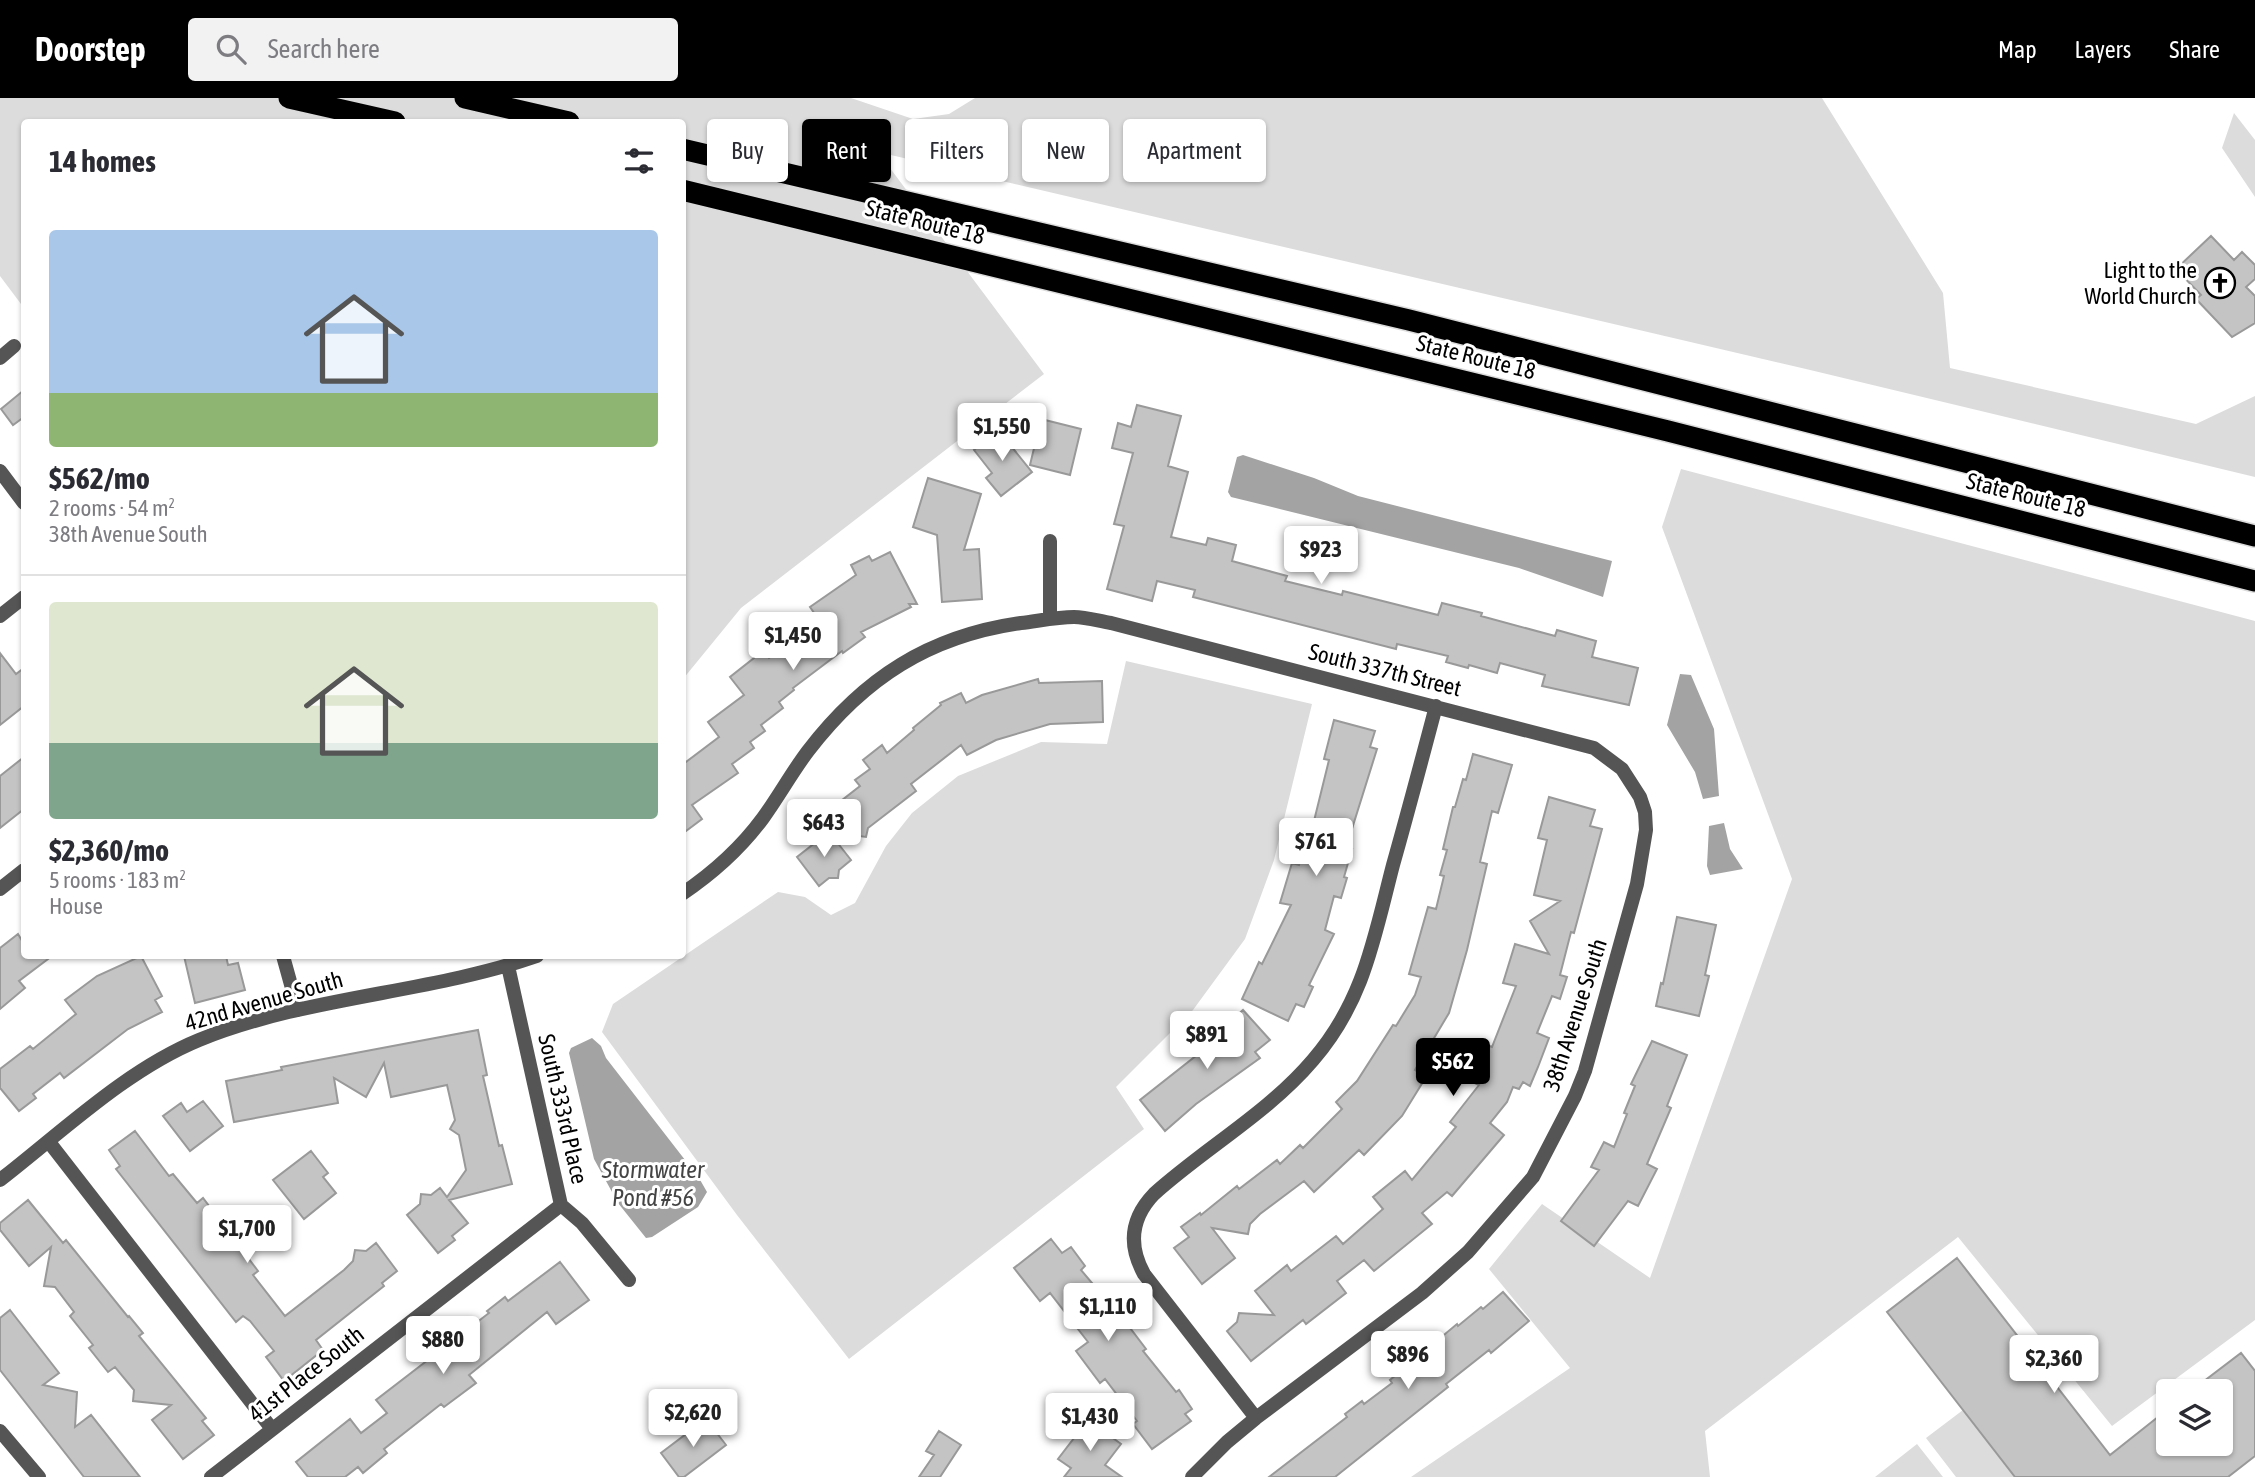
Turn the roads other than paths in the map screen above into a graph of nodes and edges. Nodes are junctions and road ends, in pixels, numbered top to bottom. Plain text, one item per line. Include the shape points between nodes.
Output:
1 (289, 98) edge
2 (465, 98) edge
3 (382, 119) edge
4 (556, 119) edge
5 (686, 150) edge
6 (686, 191) edge
7 (14, 346) dead end
8 (0, 358) edge
9 (0, 471) edge
10 (21, 499) edge
11 (2255, 536) edge
12 (1050, 541) dead end
13 (2255, 581) edge
14 (21, 599) edge
15 (0, 616) edge
16 (1050, 619) junction
17 (1436, 706) junction
18 (1634, 785) joint
19 (21, 872) edge
20 (0, 889) edge
21 (686, 891) edge
22 (284, 959) edge
23 (528, 959) edge
24 (508, 966) junction
25 (298, 1010) junction
26 (49, 1142) junction
27 (0, 1180) edge
28 (561, 1205) junction
29 (629, 1280) dead end
30 (1255, 1418) junction
31 (272, 1429) junction
32 (0, 1431) edge
33 (39, 1477) edge
34 (211, 1477) edge
35 (1192, 1477) edge

1 - 3 highway
2 - 4 highway
5 - 11 highway, State Route 18 via 1409,320
6 - 13 highway, State Route 18 via 1668,431
7 - 8 street
9 - 10 street
12 - 16 street
14 - 15 street
16 - 17 street, South 337th Street via 1075,617 1111,623
16 - 21 street via 945,641 883,675 822,734 748,836
17 - 18 street, South 337th Street via 1594,747
17 - 30 street via 1361,983 1344,1018 1283,1090 1154,1194 1134,1226 1135,1252 1144,1274
18 - 30 street, 38th Avenue South via 1645,812 1645,845 1626,930 1585,1072 1533,1177 1468,1252 1430,1286
19 - 20 street
22 - 25 street
23 - 24 street, 42nd Avenue South
24 - 25 street, 42nd Avenue South
24 - 28 street, South 333rd Place
25 - 26 street, 42nd Avenue South via 209,1036 161,1059
26 - 27 street, 42nd Avenue South
26 - 31 street
28 - 29 street, South 333rd Place
28 - 31 street, 41st Place South
30 - 35 street, 38th Avenue South
31 - 34 street, 41st Place South
32 - 33 street

